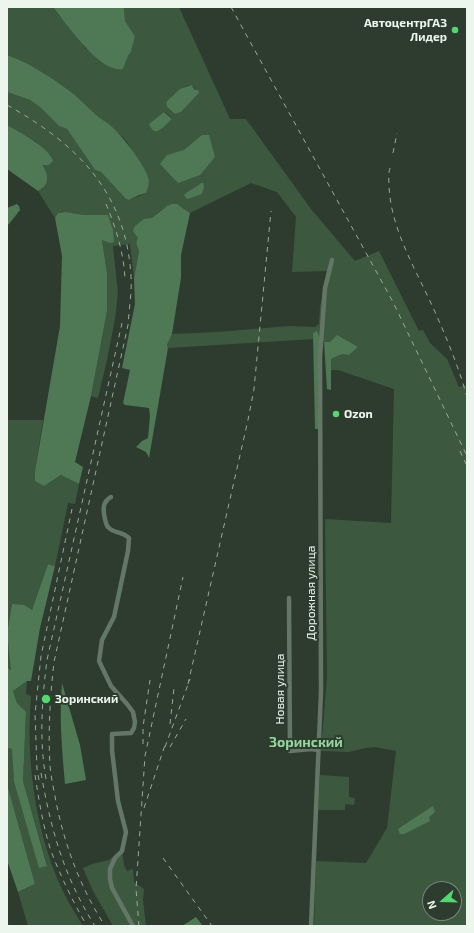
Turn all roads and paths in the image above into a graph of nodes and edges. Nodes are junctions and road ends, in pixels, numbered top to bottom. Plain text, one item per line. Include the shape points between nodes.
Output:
1 (332, 260) dead end
2 (111, 497) dead end
3 (289, 598) dead end
4 (318, 750) junction
5 (133, 926) edge
6 (311, 926) edge

1 - 4 street, Дорожная улица via 325,288 320,357 322,591
2 - 5 street via 104,505 107,526 129,538 114,617 102,640 99,661 111,686 132,712 135,722 131,733 112,734 118,802 126,832 122,851 110,869 110,879 112,888
3 - 4 street, Новая улица via 290,751 311,748
4 - 6 street, Дорожная улица

